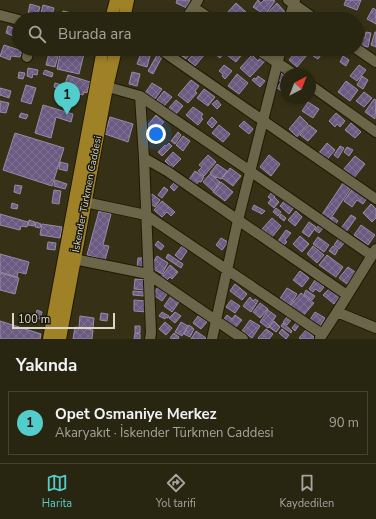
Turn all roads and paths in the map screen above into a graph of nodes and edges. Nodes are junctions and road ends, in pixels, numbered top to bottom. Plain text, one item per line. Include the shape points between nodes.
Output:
1 (116, 0) edge
2 (128, 0) edge
3 (292, 1) edge
4 (196, 4) edge
5 (113, 12) edge
6 (125, 12) edge
7 (204, 12) edge
8 (290, 12) edge
9 (306, 12) edge
10 (0, 16) edge
11 (12, 19) edge
12 (364, 54) edge
13 (103, 56) edge
14 (113, 56) edge
15 (170, 56) edge
16 (268, 56) edge
17 (279, 56) edge
18 (277, 62) junction
19 (376, 62) edge
20 (286, 68) edge
21 (102, 85) junction
22 (316, 89) edge
23 (140, 96) junction
24 (262, 121) junction
25 (376, 132) edge
26 (144, 158) junction
27 (250, 171) junction
28 (376, 199) edge
29 (85, 202) junction
30 (146, 215) junction
31 (238, 220) junction
32 (374, 252) edge
33 (74, 259) junction
34 (227, 270) junction
35 (148, 274) junction
36 (347, 295) junction
37 (337, 312) junction
38 (216, 320) junction
39 (376, 328) edge
40 (321, 336) edge
41 (154, 337) edge
42 (49, 339) edge
43 (60, 339) edge
44 (212, 339) edge
45 (243, 339) edge

1 - 5 main road
2 - 6 main road
3 - 8 street
3 - 9 street
4 - 7 street
10 - 11 street
12 - 19 street
13 - 21 main road, İskender Türkmen Caddesi
14 - 21 main road, İskender Türkmen Caddesi
15 - 24 street
16 - 18 street
17 - 18 street
18 - 20 street
18 - 24 street
21 - 23 street
21 - 29 main road, İskender Türkmen Caddesi
21 - 42 main road, İskender Türkmen Caddesi
22 - 25 street
23 - 26 street
23 - 27 street
24 - 27 street
24 - 28 street
26 - 30 street
26 - 31 street
27 - 31 street
27 - 32 street
29 - 30 street
29 - 33 main road, İskender Türkmen Caddesi
30 - 34 street
30 - 35 street
31 - 34 street
31 - 36 street
32 - 36 street
33 - 35 street
33 - 43 main road, İskender Türkmen Caddesi
34 - 38 street
34 - 40 street
35 - 38 street
35 - 41 street
36 - 37 street
37 - 39 street
37 - 40 street
38 - 44 street
38 - 45 street

